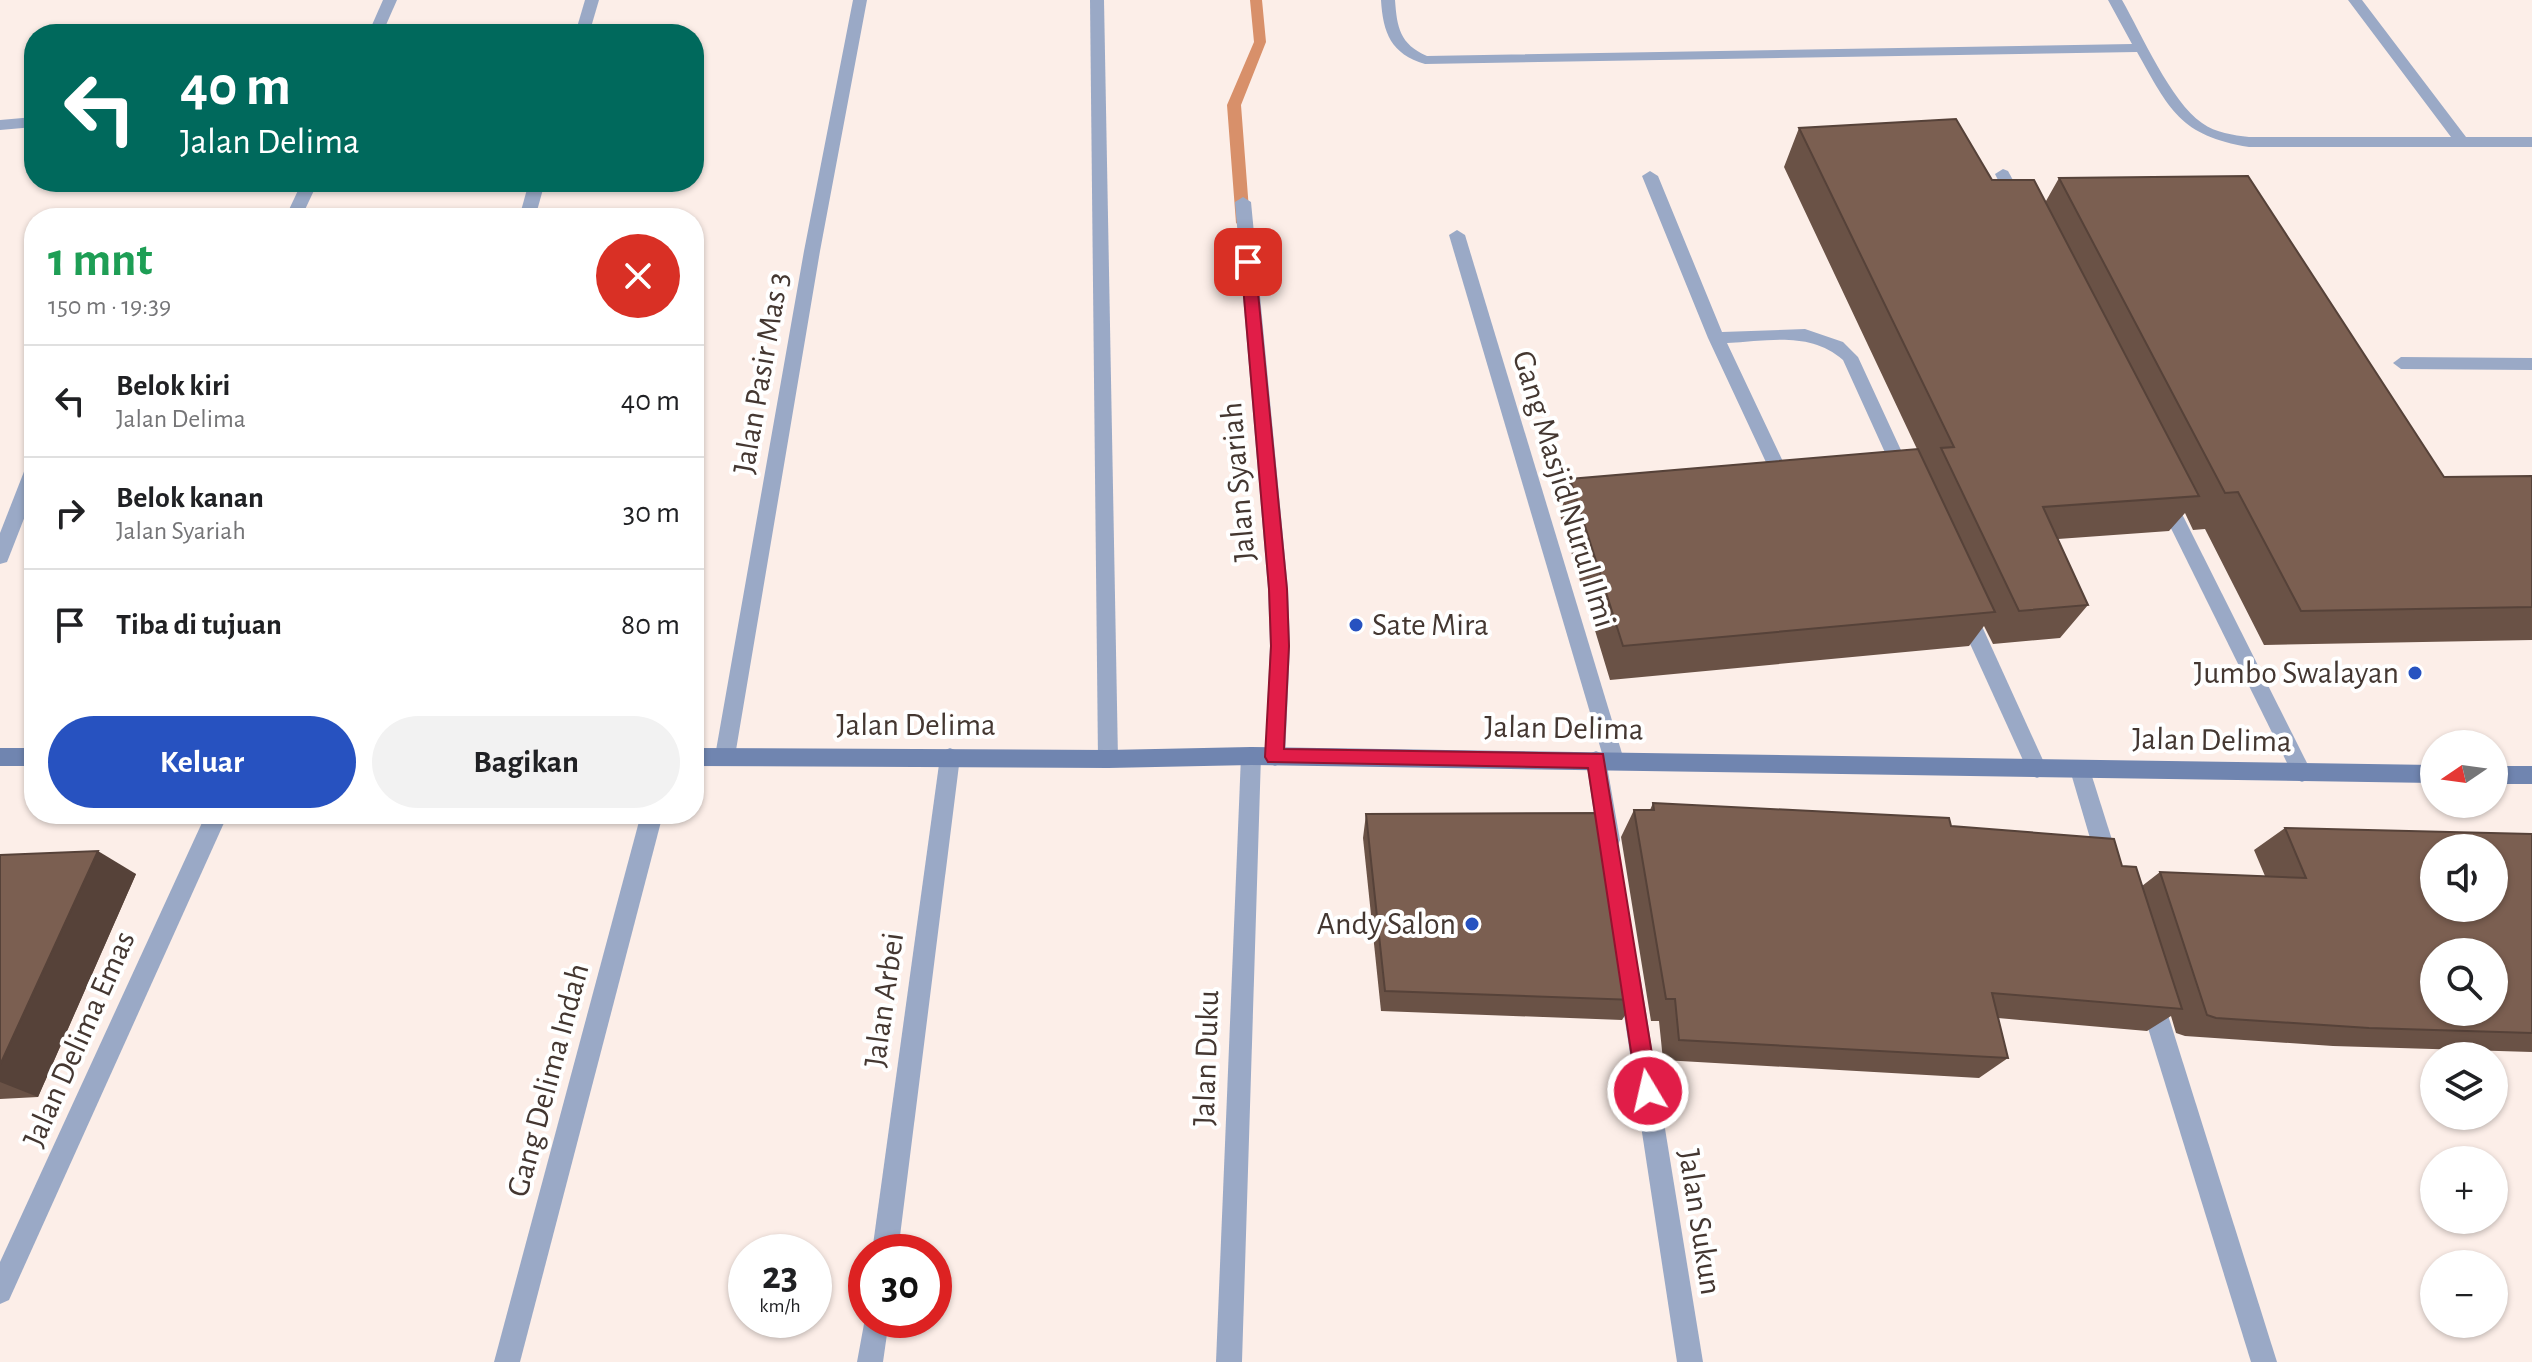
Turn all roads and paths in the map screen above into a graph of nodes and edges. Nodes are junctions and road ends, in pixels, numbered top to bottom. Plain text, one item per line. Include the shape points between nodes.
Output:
1 (390, 0) edge
2 (592, 0) edge
3 (860, 0) edge
4 (1097, 0) edge
5 (1388, 0) edge
6 (2115, 0) edge
7 (2355, 0) edge
8 (379, 24) edge
9 (585, 24) edge
10 (2143, 48) junction
11 (24, 123) edge
12 (0, 125) edge
13 (2462, 142) junction
14 (2532, 142) edge
15 (2003, 174) dead end
16 (1650, 176) dead end
17 (1243, 202) dead end
18 (2025, 217) edge
19 (1457, 235) dead end
20 (1716, 338) junction
21 (2401, 363) dead end
22 (2532, 364) edge
23 (1777, 468) edge
24 (1908, 485) edge
25 (2160, 488) edge
26 (24, 495) edge
27 (0, 557) edge
28 (1959, 599) edge
29 (725, 756) junction
30 (1263, 756) junction
31 (0, 757) edge
32 (24, 757) edge
33 (704, 757) edge
34 (950, 757) junction
35 (1108, 759) junction
36 (1605, 760) junction
37 (2037, 769) junction
38 (2080, 770) junction
39 (2302, 773) junction
40 (2420, 774) edge
41 (2508, 775) edge
42 (2532, 775) edge
43 (212, 824) edge
44 (649, 824) edge
45 (1613, 868) edge
46 (2118, 891) edge
47 (1625, 945) edge
48 (2146, 982) edge
49 (887, 1234) edge
50 (0, 1291) edge
51 (873, 1338) edge
52 (507, 1362) edge
53 (870, 1362) edge
54 (1229, 1362) edge
55 (1690, 1362) edge
56 (2264, 1362) edge

1 - 8 street
2 - 9 street
3 - 29 street, Jalan Pasir Mas 3
4 - 35 street
5 - 10 street via 1394,41 1425,60
6 - 10 street
7 - 13 street
10 - 13 street via 2192,123 2226,139
11 - 12 street
13 - 14 street
15 - 18 street
16 - 20 street
17 - 30 street, Jalan Syariah via 1278,589 1280,646
19 - 36 street, Gang Masjid Nurul Ilmi
20 - 23 street
20 - 24 street via 1804,335 1831,340 1842,348
21 - 22 street
25 - 39 street
26 - 27 street
28 - 37 street
29 - 33 main road, Jalan Delima
29 - 34 main road, Jalan Delima
30 - 35 main road, Jalan Delima
30 - 36 main road, Jalan Delima
30 - 54 street, Jalan Duku
31 - 32 main road
34 - 35 main road, Jalan Delima
34 - 49 street, Jalan Arbei
36 - 37 main road, Jalan Delima
36 - 45 street
37 - 38 main road, Jalan Delima
38 - 39 main road, Jalan Delima
38 - 46 street
39 - 40 main road, Jalan Delima
41 - 42 main road
43 - 50 street, Jalan Delima Emas
44 - 52 street, Gang Delima Indah
47 - 55 street, Jalan Sukun
48 - 56 street
51 - 53 street

